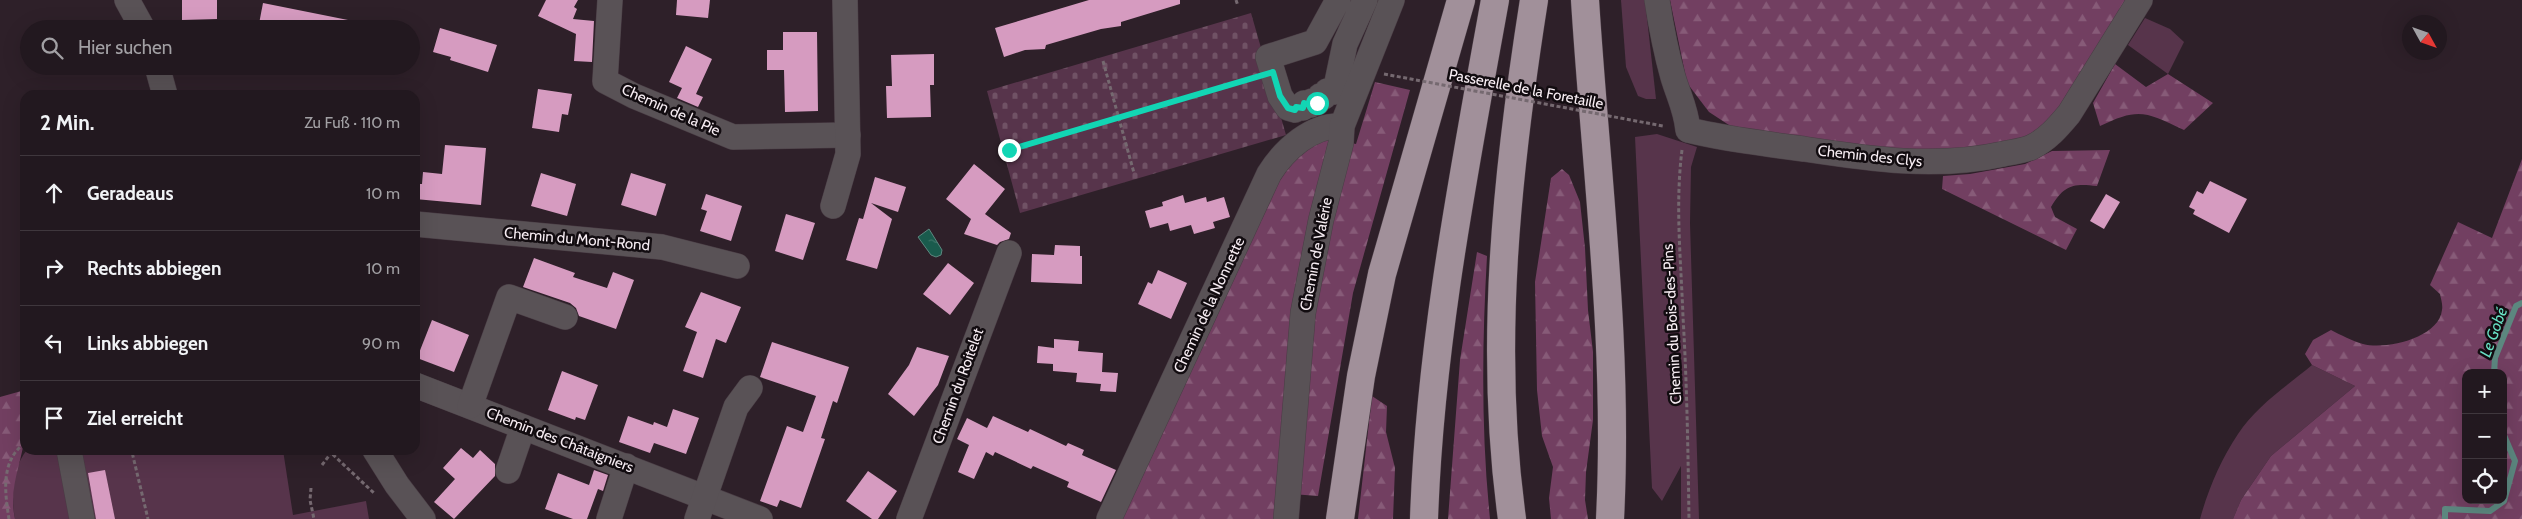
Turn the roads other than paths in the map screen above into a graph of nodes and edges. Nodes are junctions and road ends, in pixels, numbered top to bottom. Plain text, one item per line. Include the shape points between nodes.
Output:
1 (128, 0) edge
2 (610, 0) edge
3 (845, 0) edge
4 (1338, 0) edge
5 (1365, 0) edge
6 (1392, 0) edge
7 (1461, 0) edge
8 (1495, 0) edge
9 (1534, 0) edge
10 (1585, 0) edge
11 (1657, 0) edge
12 (2140, 0) edge
13 (138, 20) edge
14 (159, 75) edge
15 (164, 90) edge
16 (1342, 126) junction
17 (848, 135) junction
18 (833, 206) dead end
19 (420, 224) edge
20 (1009, 253) dead end
21 (736, 266) dead end
22 (564, 317) dead end
23 (420, 387) edge
24 (750, 388) dead end
25 (470, 406) junction
26 (523, 427) junction
27 (70, 455) edge
28 (378, 455) edge
29 (626, 466) junction
30 (508, 471) dead end
31 (704, 496) junction
32 (82, 519) edge
33 (423, 519) edge
34 (609, 519) edge
35 (697, 519) edge
36 (760, 519) edge
37 (909, 519) edge
38 (1109, 519) edge
39 (1286, 519) edge
40 (1340, 519) edge
41 (1424, 519) edge
42 (1512, 519) edge
43 (1610, 519) edge

1 - 13 street
2 - 17 street, Chemin de la Pie via 605,81 733,137
3 - 17 street
4 - 5 street via 1315,42 1268,57 1280,96 1288,108 1303,108 1304,103 1317,103 1327,90 1335,92 1345,44
6 - 16 street, Chemin de Valérie
7 - 40 highway via 1406,186 1370,326 1353,419
8 - 41 highway via 1445,295 1433,393
9 - 42 highway via 1510,172 1503,278 1502,387
10 - 43 highway via 1610,318
11 - 12 street, Chemin des Clys via 1667,54 1686,109 1688,130 1717,137 1897,162 1962,161 2031,148 2054,132 2069,114
14 - 15 street
16 - 38 street, Chemin de la Nonnette via 1332,126 1302,138 1287,150 1269,174
16 - 39 street, Chemin de Valérie via 1303,313
17 - 18 street via 848,154
19 - 21 street, Chemin du Mont-Rond via 662,247
20 - 37 street, Chemin du Roitelet
22 - 25 street via 509,297
23 - 25 street, Chemin des Châtaigniers
24 - 31 street via 736,407
25 - 26 street, Chemin des Châtaigniers
26 - 29 street, Chemin des Châtaigniers
26 - 30 street
27 - 32 street
28 - 33 street
29 - 31 street, Chemin des Châtaigniers
29 - 34 street
31 - 35 street
31 - 36 street, Chemin des Châtaigniers

